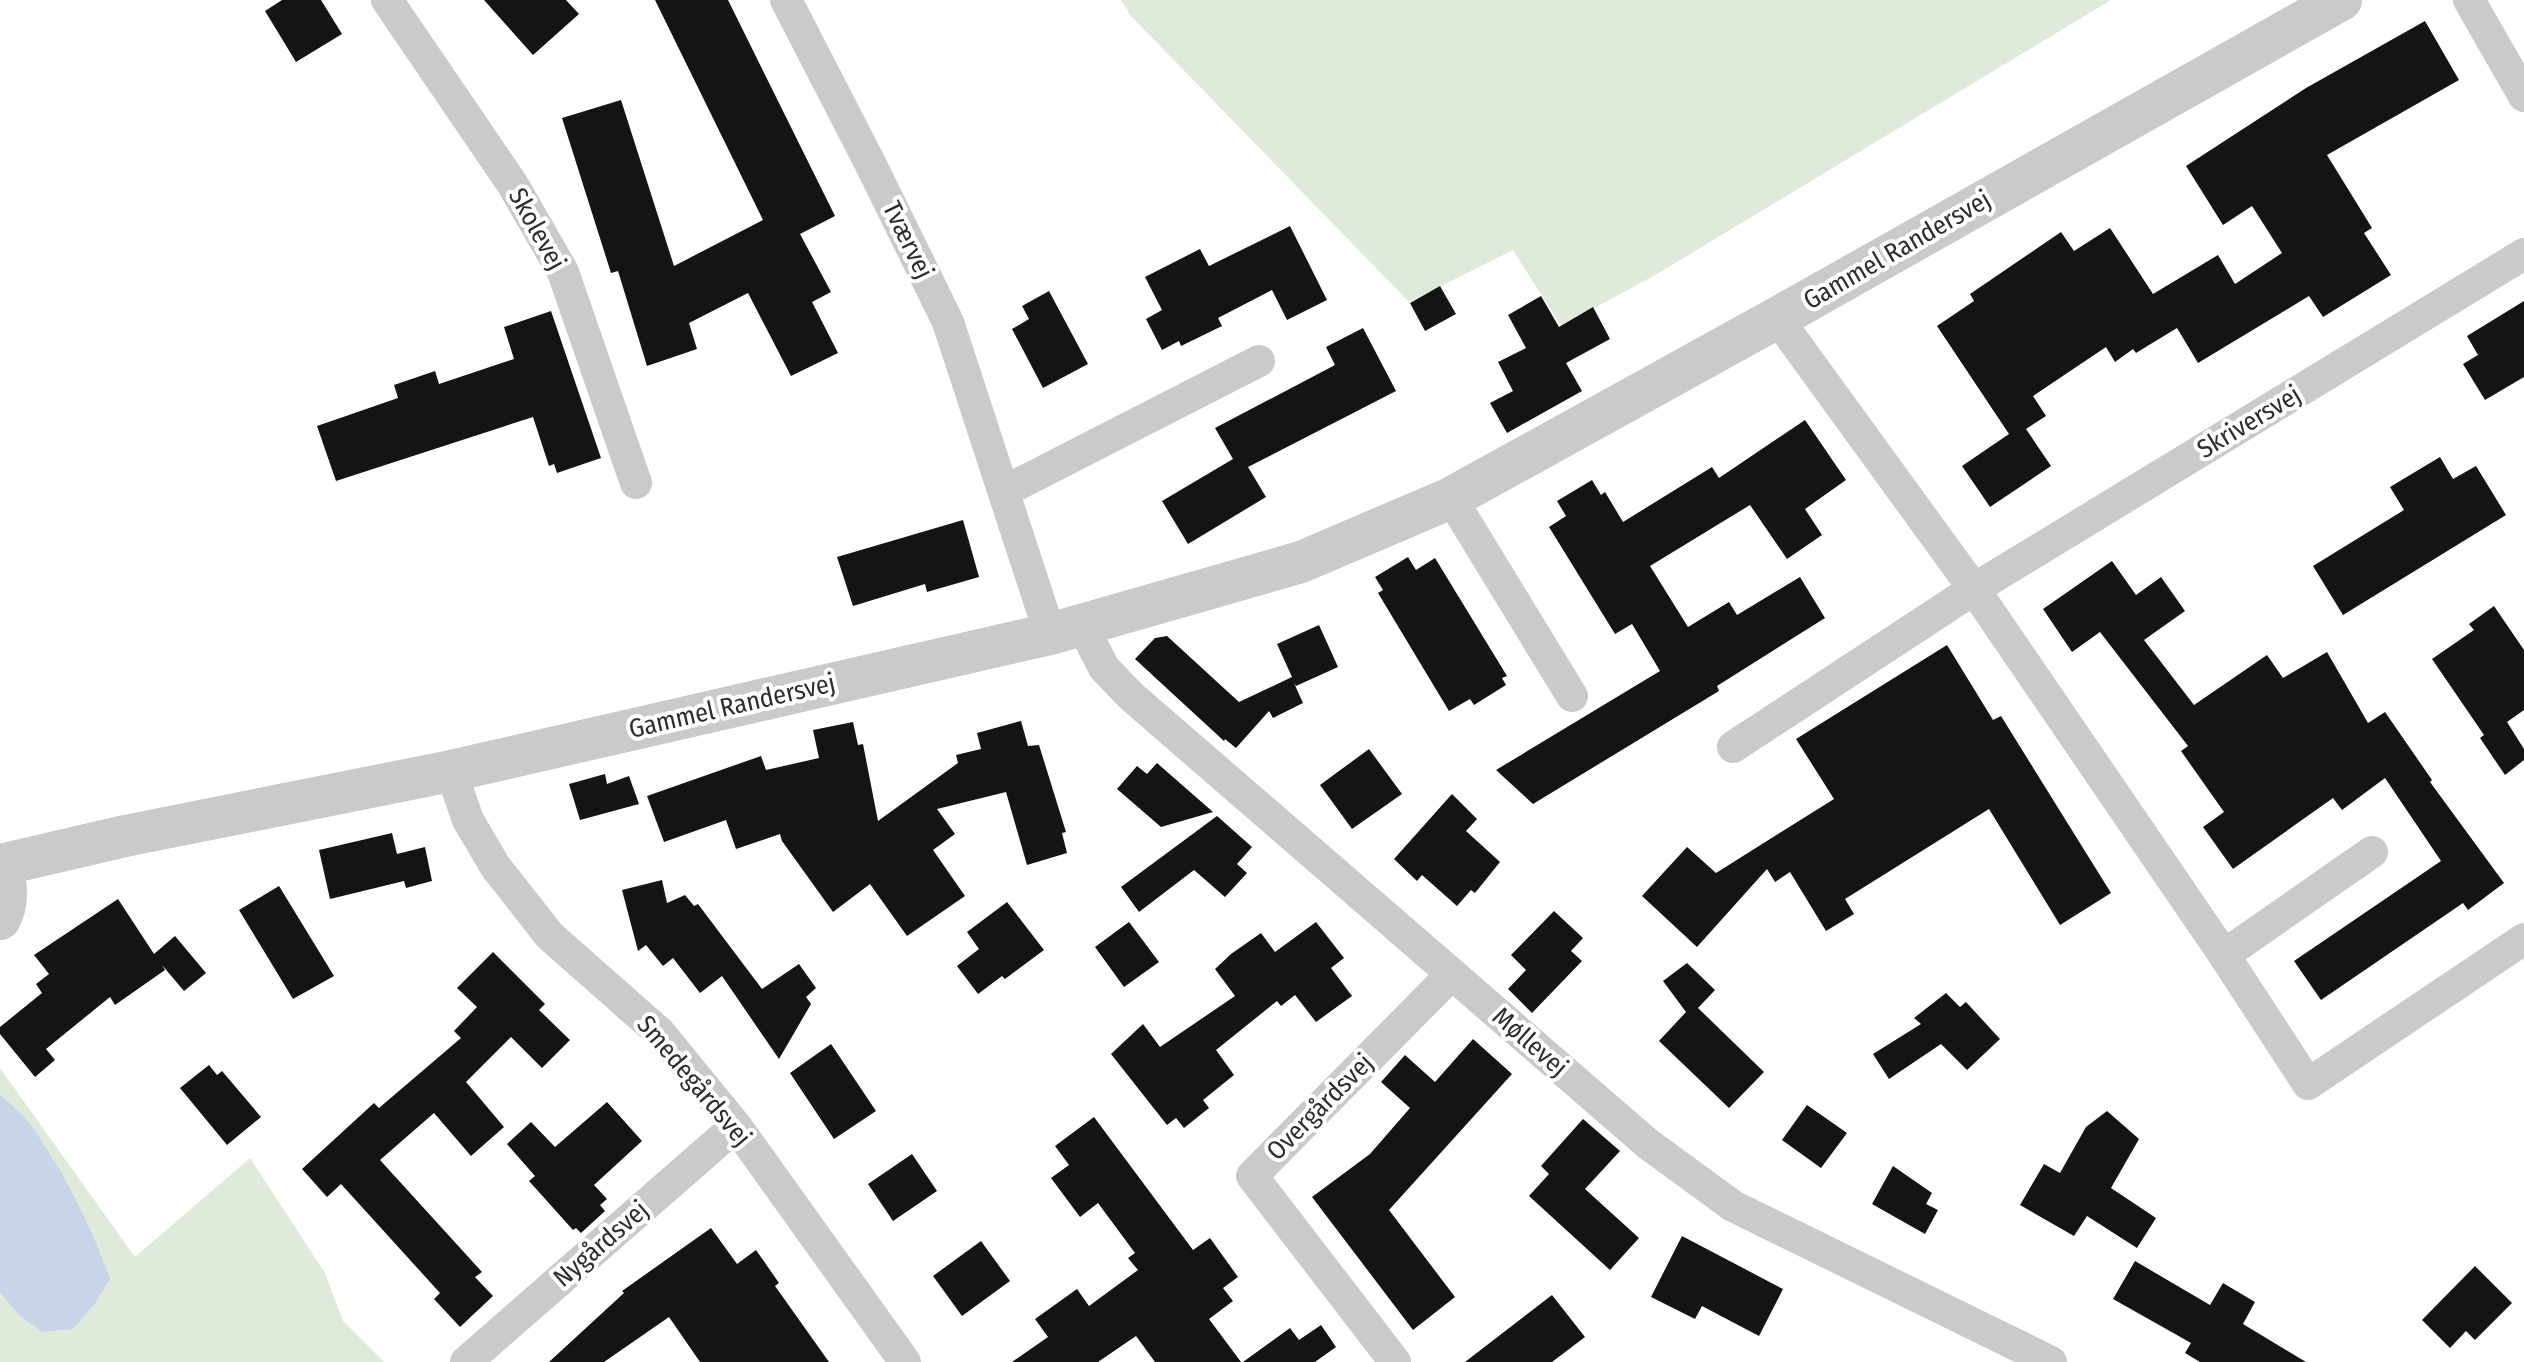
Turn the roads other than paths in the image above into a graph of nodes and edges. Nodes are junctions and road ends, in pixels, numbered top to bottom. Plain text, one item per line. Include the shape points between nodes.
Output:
1 (387, 0) edge
2 (786, 0) edge
3 (2341, 0) edge
4 (2469, 0) edge
5 (2524, 96) edge
6 (2524, 254) edge
7 (1777, 318) junction
8 (1259, 361) dead end
9 (636, 483) dead end
10 (1005, 491) junction
11 (1451, 498) junction
12 (1974, 589) junction
13 (1066, 629) junction
14 (1572, 696) dead end
15 (1733, 747) dead end
16 (451, 771) junction
17 (2372, 852) dead end
18 (0, 865) edge
19 (0, 919) edge
20 (2524, 939) edge
21 (2224, 955) junction
22 (1452, 974) junction
23 (736, 1126) junction
24 (466, 1362) edge
25 (905, 1362) edge
26 (1395, 1362) edge
27 (2051, 1362) edge

1 - 9 street, Skolevej via 513,185 563,272
2 - 10 street, Tværvej via 948,322
3 - 7 street, Gammel Randersvej
4 - 5 street
6 - 12 street, Skriversvej
7 - 11 street, Gammel Randersvej
7 - 12 street
8 - 10 street
10 - 13 street, Tværvej
11 - 13 street, Gammel Randersvej via 1301,562
11 - 14 street
12 - 15 street, Skriversvej
12 - 21 street
13 - 16 street, Gammel Randersvej
13 - 22 street, Møllevej via 1131,696
16 - 18 street, Gammel Randersvej
16 - 23 street, Smedegårdsvej via 468,820 495,866 550,936 660,1033
17 - 21 street
18 - 19 street via 6,899
20 - 21 street via 2308,1084
22 - 26 street, Overgårdsvej via 1252,1176
22 - 27 street, Møllevej via 1648,1144 1733,1206
23 - 24 street, Nygårdsvej
23 - 25 street, Smedegårdsvej

